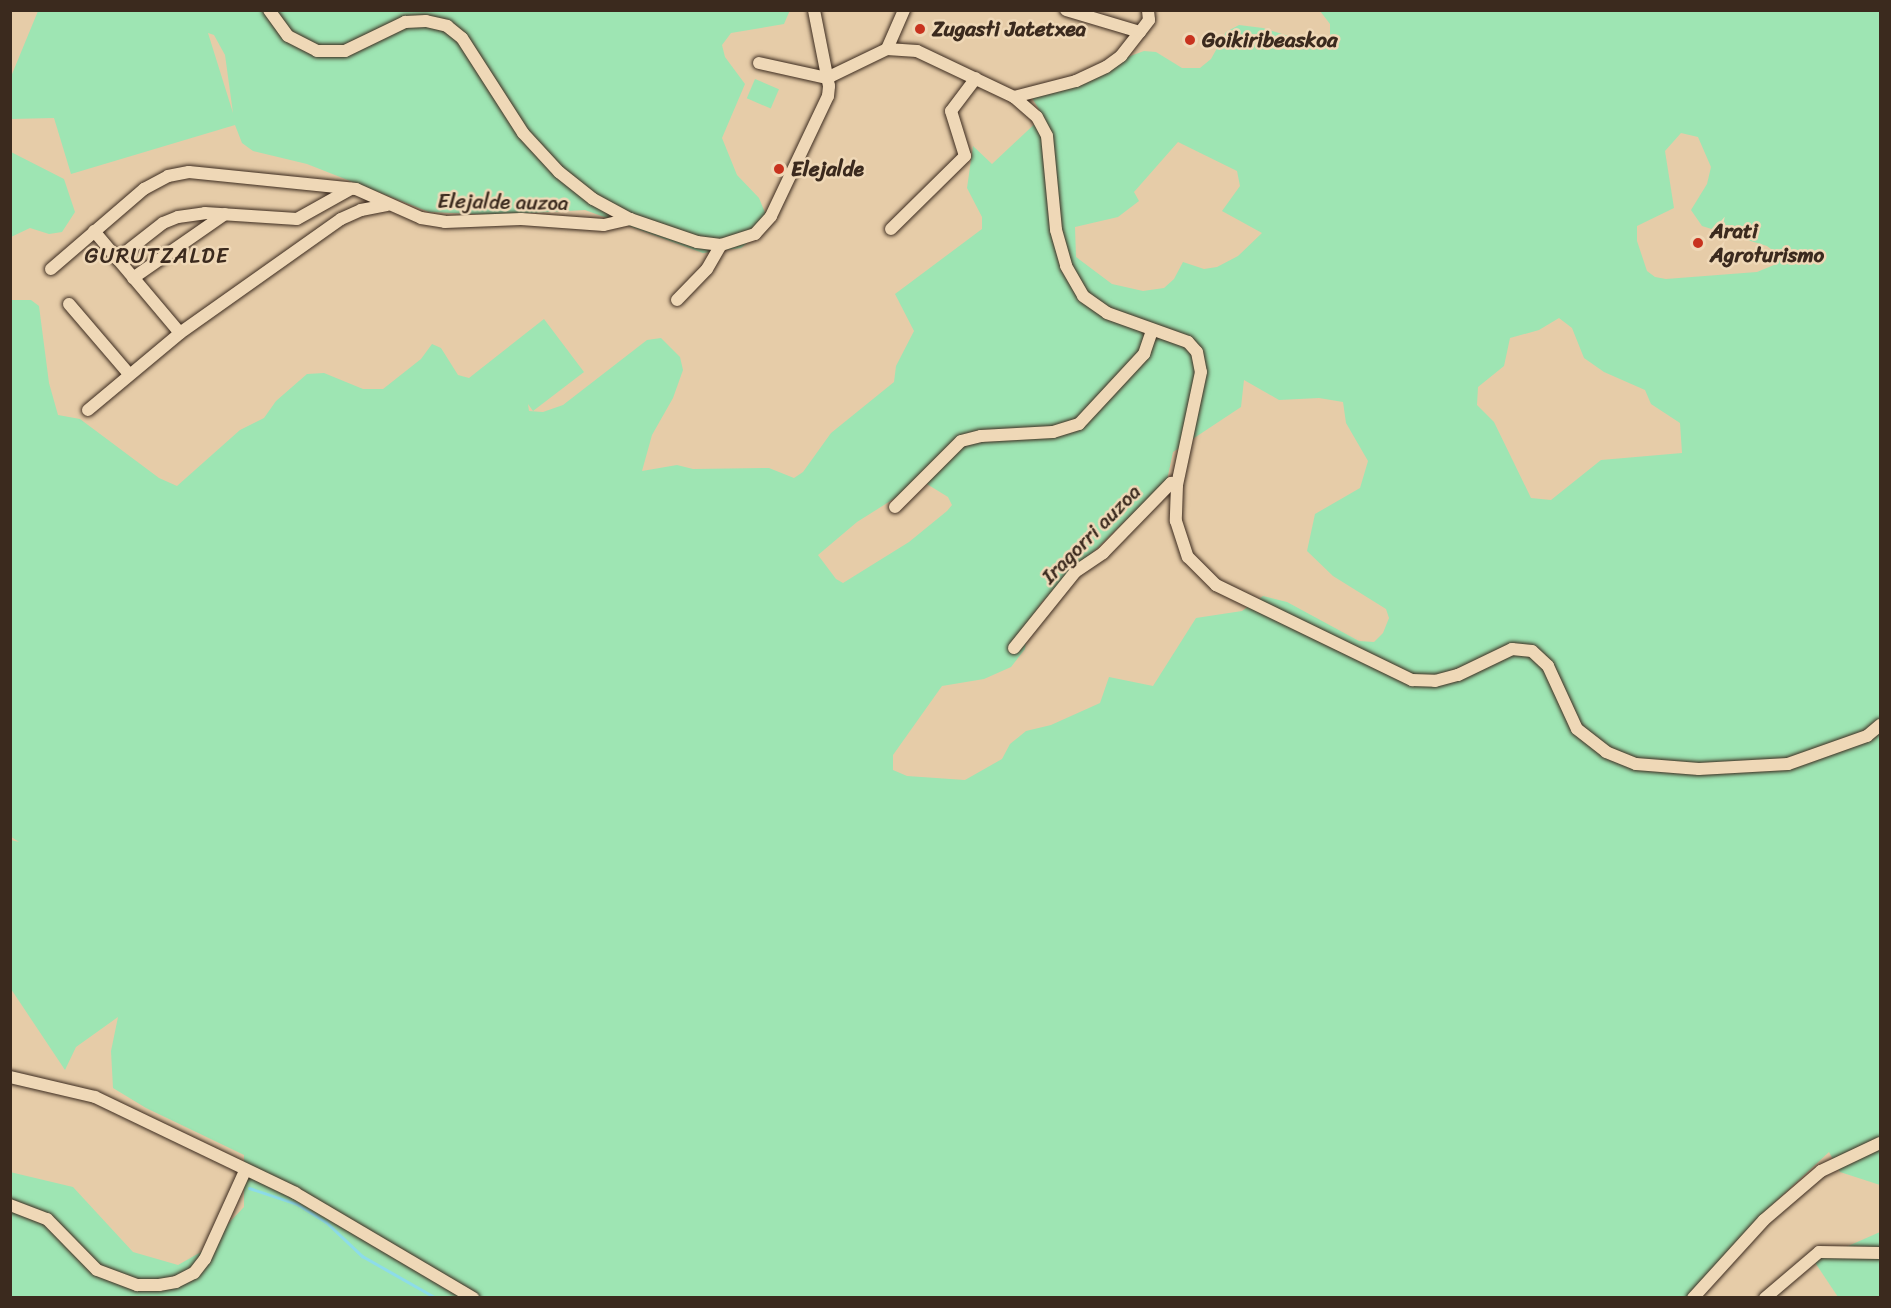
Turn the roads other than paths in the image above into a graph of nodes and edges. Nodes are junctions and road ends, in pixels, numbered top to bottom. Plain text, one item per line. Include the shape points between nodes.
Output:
1 (269, 10) edge
2 (814, 10) edge
3 (904, 10) edge
4 (1066, 10) edge
5 (1148, 10) edge
6 (1140, 32) junction
7 (887, 49) junction
8 (759, 63) dead end
9 (827, 78) junction
10 (976, 78) junction
11 (1014, 97) junction
12 (351, 189) junction
13 (387, 205) junction
14 (225, 214) junction
15 (630, 219) junction
16 (891, 229) dead end
17 (94, 231) junction
18 (721, 244) junction
19 (117, 259) junction
20 (51, 269) dead end
21 (133, 278) junction
22 (677, 300) dead end
23 (69, 304) dead end
24 (1152, 331) junction
25 (180, 333) junction
26 (129, 374) junction
27 (87, 410) dead end
28 (1177, 485) junction
29 (895, 507) dead end
30 (1014, 648) dead end
31 (1881, 725) edge
32 (10, 1077) edge
33 (1881, 1143) edge
34 (245, 1171) junction
35 (10, 1205) edge
36 (1881, 1253) edge
37 (473, 1298) edge
38 (1693, 1298) edge
39 (1764, 1298) edge

1 - 15 street via 288,36 317,51 345,51 405,22 447,26 462,38 524,133 559,172 593,199
2 - 9 street
3 - 7 street
4 - 6 street
5 - 6 street via 1149,20
6 - 11 street via 1121,56 1106,67 1076,81
7 - 9 street
7 - 10 street via 917,51
8 - 9 street
9 - 18 street via 828,96 771,216 755,234
10 - 11 street
10 - 16 street via 951,111 965,156
11 - 24 street via 1038,117 1047,136 1056,230 1066,266 1083,296 1107,313
12 - 13 street, Elejalde auzoa via 372,195
12 - 14 street via 297,219
12 - 17 street, Elejalde auzoa via 189,172 168,176 144,189
13 - 15 street, Elejalde auzoa via 421,218 460,224 521,219 604,225
13 - 25 street via 341,219
14 - 19 street via 191,215 163,223
14 - 21 street
15 - 18 street via 697,242
17 - 19 street
17 - 20 street, Elejalde auzoa
18 - 22 street via 707,269
19 - 21 street
21 - 25 street
23 - 26 street
24 - 28 street via 1188,342 1197,352 1201,372
24 - 29 street via 1144,354 1079,424 1053,432 981,436 961,441
25 - 26 street
26 - 27 street
28 - 30 street, Iragorri auzoa via 1172,483 1103,554 1075,572
28 - 31 street via 1176,521 1188,557 1216,585 1412,680 1435,681 1458,675 1512,649 1532,651 1548,666 1577,729 1606,752 1636,764 1710,769 1788,764 1849,744
32 - 34 street via 95,1097
33 - 38 street via 1821,1171 1764,1220
34 - 35 street via 205,1259 194,1273 159,1285 137,1285 97,1270 47,1219
34 - 37 street via 295,1193
36 - 39 street via 1819,1252

